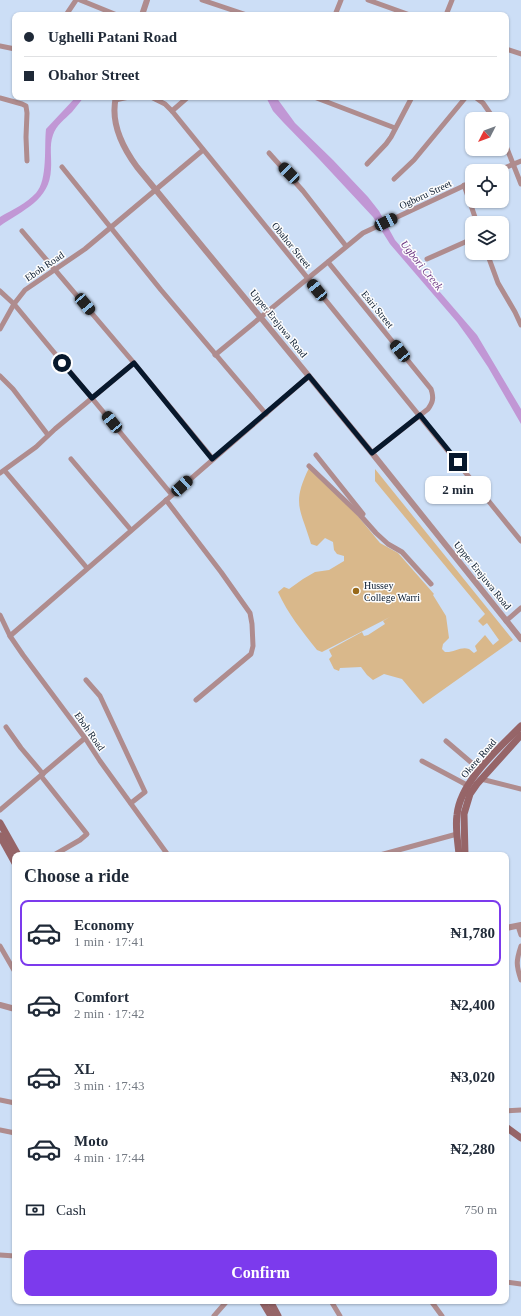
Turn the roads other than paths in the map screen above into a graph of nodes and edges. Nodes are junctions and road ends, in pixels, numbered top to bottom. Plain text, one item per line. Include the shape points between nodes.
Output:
1 (76, 0) edge
2 (80, 0) edge
3 (147, 0) edge
4 (202, 0) edge
5 (341, 0) edge
6 (368, 0) edge
7 (452, 0) edge
8 (68, 12) edge
9 (110, 12) edge
10 (143, 12) edge
11 (238, 12) edge
12 (336, 12) edge
13 (402, 12) edge
14 (447, 12) edge
15 (0, 46) edge
16 (12, 48) edge
17 (509, 50) edge
18 (521, 54) edge
19 (0, 98) edge
20 (115, 100) edge
21 (158, 100) edge
22 (185, 100) edge
23 (322, 100) edge
24 (410, 100) edge
25 (464, 100) edge
26 (479, 100) edge
27 (172, 111) junction
28 (489, 112) edge
29 (395, 128) junction
30 (203, 150) junction
31 (269, 153) dead end
32 (509, 154) edge
33 (27, 161) dead end
34 (521, 161) edge
35 (367, 164) dead end
36 (513, 164) junction
37 (509, 166) edge
38 (62, 167) dead end
39 (394, 179) dead end
40 (521, 184) edge
41 (464, 185) joint
42 (156, 190) junction
43 (475, 216) edge
44 (111, 228) junction
45 (22, 231) dead end
46 (465, 242) edge
47 (346, 246) junction
48 (427, 259) dead end
49 (490, 260) edge
50 (328, 262) junction
51 (56, 269) junction
52 (308, 278) junction
53 (0, 291) edge
54 (14, 304) junction
55 (261, 317) junction
56 (521, 325) edge
57 (0, 329) edge
58 (215, 355) junction
59 (134, 363) junction
60 (0, 376) edge
61 (309, 376) junction
62 (92, 398) junction
63 (266, 414) junction
64 (420, 415) junction
65 (48, 435) junction
66 (372, 453) junction
67 (316, 455) dead end
68 (71, 459) dead end
69 (212, 459) junction
70 (309, 466) dead end
71 (2, 472) edge
72 (172, 495) junction
73 (166, 500) junction
74 (131, 530) junction
75 (382, 538) junction
76 (521, 540) edge
77 (87, 568) junction
78 (431, 584) dead end
79 (521, 608) edge
80 (0, 615) edge
81 (506, 621) junction
82 (10, 636) junction
83 (521, 639) edge
84 (86, 680) dead end
85 (196, 700) dead end
86 (521, 726) edge
87 (6, 727) dead end
88 (521, 735) edge
89 (85, 738) junction
90 (446, 741) dead end
91 (422, 761) dead end
92 (480, 770) junction
93 (42, 775) junction
94 (481, 779) junction
95 (467, 785) junction
96 (521, 789) edge
97 (131, 803) junction
98 (0, 810) edge
99 (0, 823) edge
100 (457, 834) junction
101 (0, 836) edge
102 (16, 852) edge
103 (59, 852) edge
104 (165, 852) edge
105 (391, 852) edge
106 (459, 852) edge
107 (465, 852) edge
108 (12, 858) edge
109 (519, 925) edge
110 (509, 927) edge
111 (521, 935) edge
112 (0, 946) edge
113 (521, 946) edge
114 (12, 967) edge
115 (521, 980) edge
116 (0, 1005) edge
117 (12, 1008) edge
118 (0, 1100) edge
119 (12, 1102) edge
120 (521, 1110) edge
121 (509, 1111) edge
122 (509, 1129) edge
123 (0, 1130) edge
124 (12, 1132) edge
125 (509, 1134) edge
126 (521, 1138) edge
127 (521, 1143) edge
128 (0, 1255) edge
129 (12, 1256) edge
130 (509, 1282) edge
131 (521, 1284) edge
132 (224, 1304) edge
133 (264, 1304) edge
134 (272, 1304) edge
135 (332, 1304) edge
136 (433, 1304) edge
137 (338, 1315) edge
138 (214, 1316) edge
139 (271, 1316) edge
140 (278, 1316) edge
141 (442, 1316) edge

1 - 8 street
2 - 9 street
3 - 10 street
4 - 11 street
5 - 12 street
6 - 13 street
7 - 14 street
15 - 16 street
17 - 18 street
19 - 33 street via 26,106
20 - 42 street, Upper Erejuwa Road via 115,115 122,144
21 - 27 street, Obahor Street
22 - 27 street
23 - 29 street
24 - 29 street
25 - 39 street via 426,146
26 - 28 street
27 - 30 street, Obahor Street
29 - 35 street via 386,144
30 - 42 street, Eboh Road
30 - 52 street, Obahor Street
31 - 47 street via 304,191
32 - 36 street
34 - 36 street
36 - 37 street
36 - 40 street
38 - 44 street
41 - 43 street
41 - 47 street, Ogboru Street via 363,233
42 - 44 street, Eboh Road
42 - 55 street, Upper Erejuwa Road
44 - 51 street, Eboh Road
44 - 58 street
45 - 51 street
46 - 48 street
47 - 50 street, Ogboru Street
49 - 56 street via 498,283
50 - 52 street, Ogboru Street
50 - 64 street, Esiri Street via 431,389 434,399 428,409
51 - 54 street, Eboh Road via 25,290
51 - 59 street
52 - 55 street, Ogboru Street
52 - 64 street, Obahor Street
53 - 54 street
54 - 57 street, Eboh Road
54 - 62 street
55 - 58 street, Ogboru Street
55 - 61 street, Upper Erejuwa Road
58 - 63 street
59 - 62 street
59 - 69 street
60 - 65 street
61 - 63 street
61 - 66 street, Upper Erejuwa Road
62 - 65 street
62 - 72 street
63 - 69 street
64 - 66 street, Esiri Street
64 - 76 street, Obahor Street
65 - 71 street
66 - 81 street, Upper Erejuwa Road
67 - 75 street
68 - 74 street
69 - 72 street
70 - 75 street
71 - 77 street
72 - 73 street
73 - 74 street
73 - 85 street via 221,572 252,618 253,646 250,654
74 - 77 street
75 - 78 street via 402,552
77 - 82 street
79 - 81 street
80 - 82 street, Eboh Road
81 - 83 street, Upper Erejuwa Road
82 - 89 street, Eboh Road
84 - 97 street via 100,696 145,792
86 - 92 main road, Okere Road
87 - 93 street
88 - 94 main road, Okere Road
89 - 93 street
89 - 97 street, Eboh Road
90 - 92 street
91 - 95 street
92 - 95 main road, Okere Road
93 - 98 street
93 - 103 street via 87,834
94 - 96 street
94 - 107 main road, Okere Road via 470,794 464,814
95 - 100 main road, Okere Road via 456,815
97 - 104 street, Eboh Road
99 - 102 main road
100 - 105 street
100 - 106 main road, Okere Road
101 - 108 main road
109 - 110 street
109 - 111 street
112 - 114 street
113 - 115 street via 517,966
116 - 117 street
118 - 119 street
120 - 121 street
122 - 126 main road
123 - 124 street
125 - 127 main road
128 - 129 street
130 - 131 street
132 - 138 street
133 - 139 main road
134 - 140 main road
135 - 137 street
136 - 141 street

